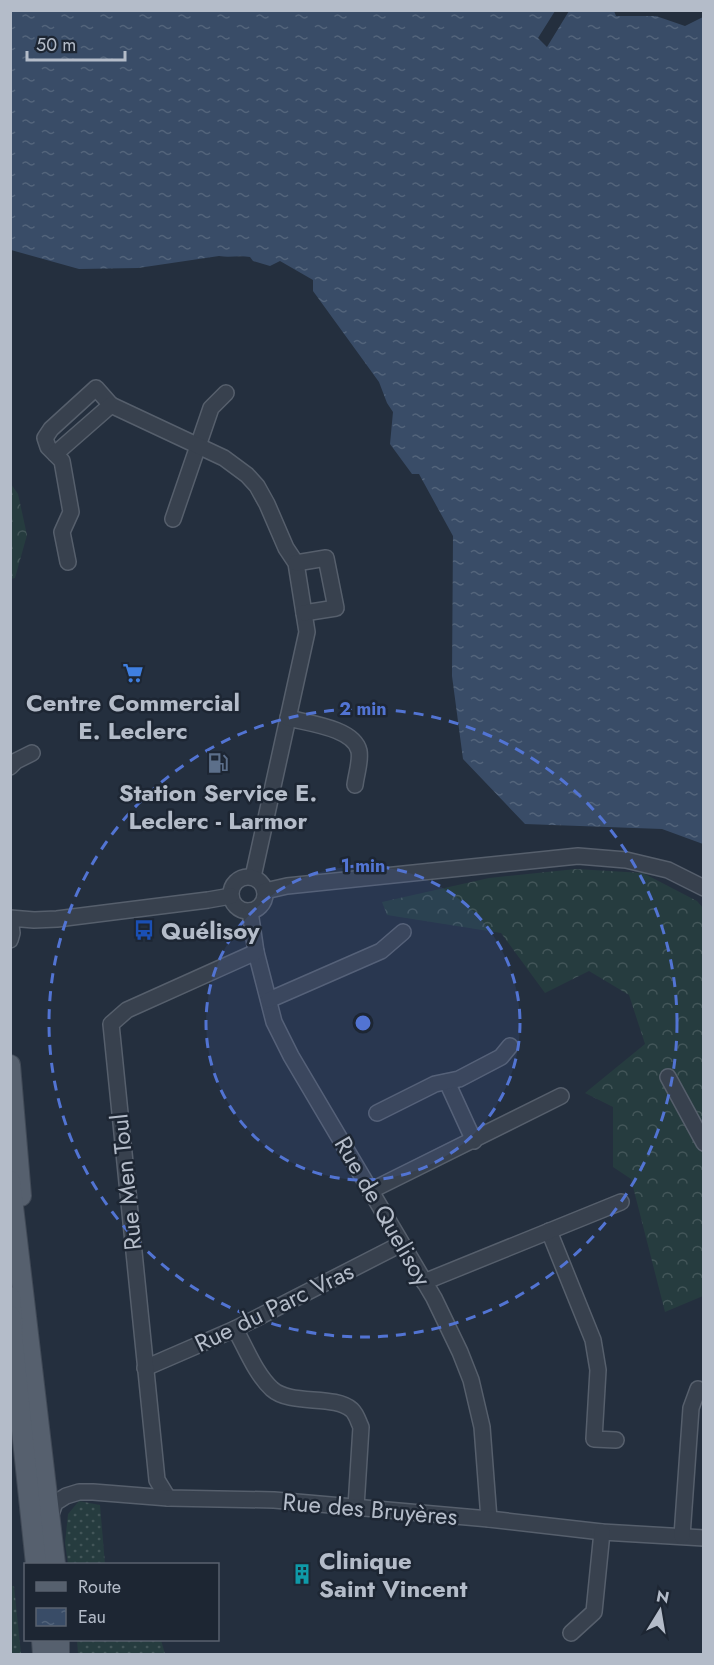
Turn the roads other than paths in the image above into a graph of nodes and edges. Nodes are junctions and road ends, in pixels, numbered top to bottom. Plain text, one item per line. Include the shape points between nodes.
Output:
1 (226, 393) dead end
2 (111, 405) junction
3 (198, 444) junction
4 (55, 454) junction
5 (173, 519) dead end
6 (68, 562) dead end
7 (296, 563) junction
8 (304, 613) junction
9 (288, 718) junction
10 (32, 753) dead end
11 (10, 767) edge
12 (355, 785) dead end
13 (253, 877) junction
14 (704, 888) edge
15 (265, 891) junction
16 (231, 896) junction
17 (250, 911) junction
18 (10, 918) edge
19 (403, 932) dead end
20 (10, 940) edge
21 (256, 952) junction
22 (269, 1000) junction
23 (510, 1046) dead end
24 (10, 1065) edge
25 (669, 1077) dead end
26 (447, 1082) junction
27 (561, 1096) dead end
28 (377, 1113) dead end
29 (474, 1141) junction
30 (704, 1143) edge
31 (10, 1181) edge
32 (370, 1191) junction
33 (621, 1202) dead end
34 (549, 1230) junction
35 (401, 1244) junction
36 (424, 1282) junction
37 (10, 1297) edge
38 (10, 1316) edge
39 (235, 1329) junction
40 (22, 1338) junction
41 (146, 1368) junction
42 (698, 1389) dead end
43 (616, 1440) dead end
44 (168, 1498) junction
45 (356, 1508) junction
46 (50, 1517) junction
47 (489, 1519) junction
48 (602, 1532) junction
49 (682, 1536) junction
50 (704, 1538) edge
51 (36, 1563) edge
52 (55, 1563) edge
53 (571, 1633) dead end

1 - 3 street via 211,408
2 - 3 street
2 - 4 street
2 - 4 street via 96,388 45,438
3 - 5 street
3 - 7 street via 224,458 257,486
4 - 6 street via 62,461 71,512 62,532
7 - 8 street
7 - 8 street via 326,558 336,608
8 - 9 street via 307,632
9 - 12 street via 341,732 355,742 359,752
9 - 13 street
10 - 11 street
13 - 15 street
13 - 16 street via 238,880 232,886
14 - 15 street via 668,870 626,860 578,856
15 - 17 street via 262,904
16 - 17 street via 237,908
16 - 18 street via 57,919
17 - 21 street, Rue de Quelisoy
18 - 20 street
19 - 22 street via 381,951
21 - 22 street, Rue de Quelisoy
21 - 41 street, Rue Men Toul via 126,1010 111,1024
22 - 32 street, Rue de Quelisoy via 273,1022
23 - 26 street via 501,1057
24 - 40 main road
25 - 30 street
26 - 28 street via 435,1084
26 - 29 street
27 - 29 street
29 - 32 street
31 - 40 main road
32 - 35 street, Rue de Quelisoy
33 - 34 street
34 - 36 street
34 - 43 street via 593,1340 598,1370 594,1439
35 - 36 street, Rue de Quelisoy
35 - 39 street, Rue du Parc Vras
36 - 47 street, Rue de Quelisoy via 471,1380 482,1427
37 - 40 main road
38 - 40 main road
39 - 41 street, Rue du Parc Vras
39 - 45 street via 273,1390 289,1397 350,1408 356,1415 361,1427
40 - 46 main road
40 - 51 main road
41 - 44 street, Rue Men Toul via 157,1480
42 - 49 street via 691,1408
44 - 45 street, Rue des Bruyères via 274,1500
44 - 46 street, Rue des Bruyères via 79,1491 55,1503
45 - 47 street, Rue des Bruyères
46 - 52 main road
47 - 48 street, Rue des Bruyères
48 - 49 street, Rue des Bruyères
48 - 53 street via 594,1612
49 - 50 street, Rue des Bruyères

